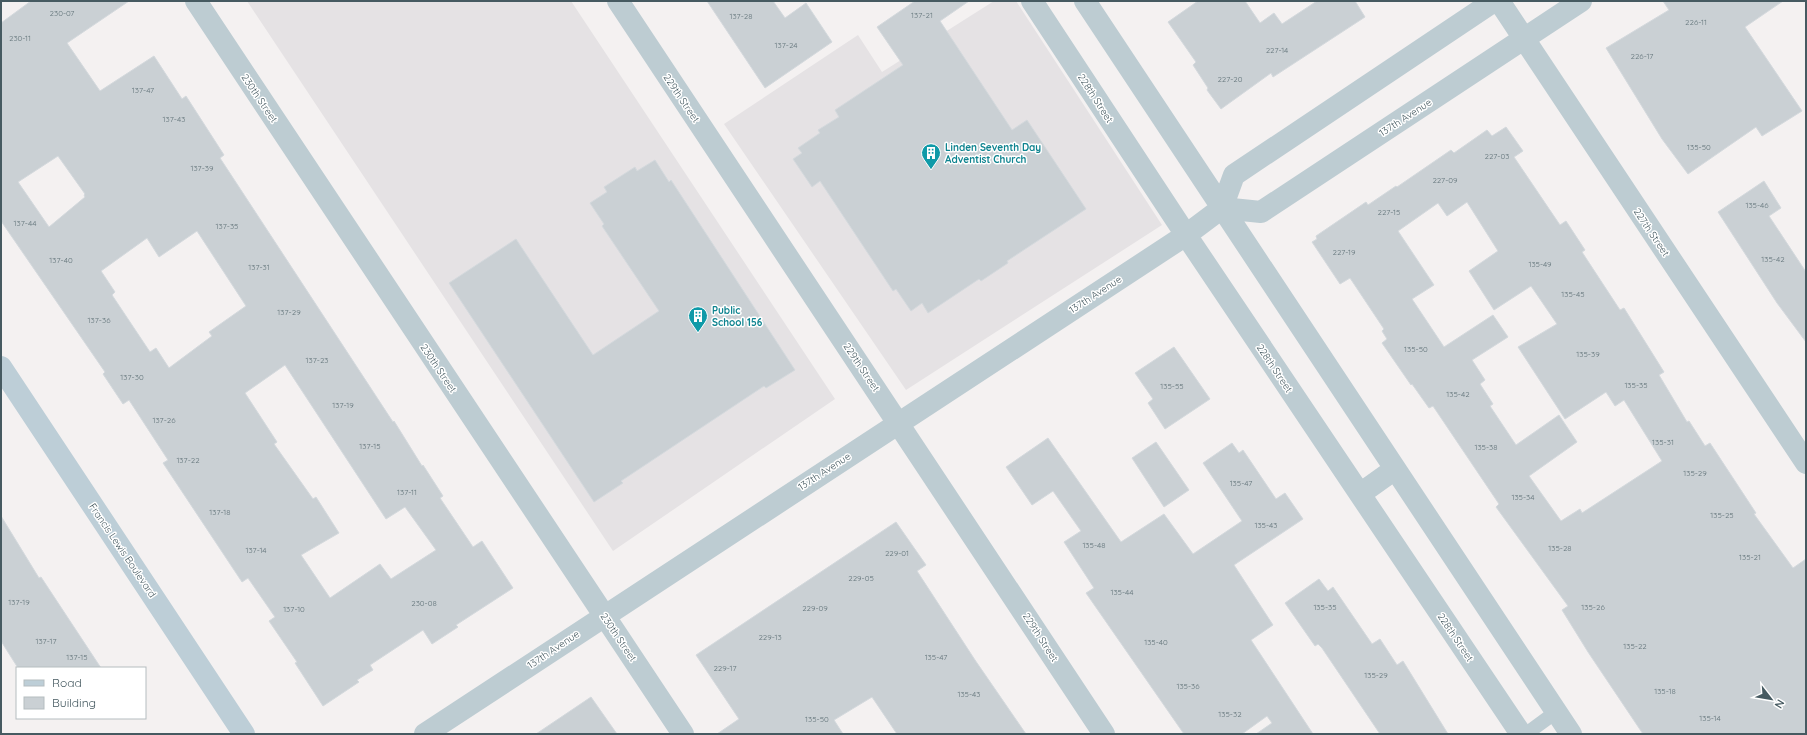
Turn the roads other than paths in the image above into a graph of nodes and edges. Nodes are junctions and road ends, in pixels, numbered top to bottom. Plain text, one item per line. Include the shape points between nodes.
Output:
1 (196, 1) edge
2 (618, 1) edge
3 (1032, 1) edge
4 (1085, 1) edge
5 (1494, 1) edge
6 (1499, 1) edge
7 (1581, 1) edge
8 (1524, 39) junction
9 (1222, 208) junction
10 (1186, 235) junction
11 (1, 367) edge
12 (898, 422) junction
13 (1806, 463) edge
14 (1395, 469) junction
15 (1360, 494) junction
16 (604, 616) junction
17 (1556, 712) junction
18 (244, 734) edge
19 (425, 734) edge
20 (683, 734) edge
21 (1104, 734) edge
22 (1521, 734) edge
23 (1526, 734) edge
24 (1571, 734) edge

1 - 16 street, 230th Street
2 - 12 street, 229th Street
3 - 10 street, 228th Street
4 - 9 street
5 - 9 street via 1234,175
6 - 8 street, 227th Street
7 - 8 street, 137th Avenue
8 - 9 street, 137th Avenue via 1261,212
8 - 13 street, 227th Street
9 - 10 street, 137th Avenue
9 - 14 street
10 - 12 street, 137th Avenue
10 - 15 street, 228th Street
11 - 18 street, Francis Lewis Boulevard
12 - 16 street, 137th Avenue
12 - 21 street, 229th Street
14 - 15 street
14 - 17 street
15 - 22 street, 228th Street
16 - 19 street, 137th Avenue
16 - 20 street, 230th Street
17 - 23 lane
17 - 24 street

